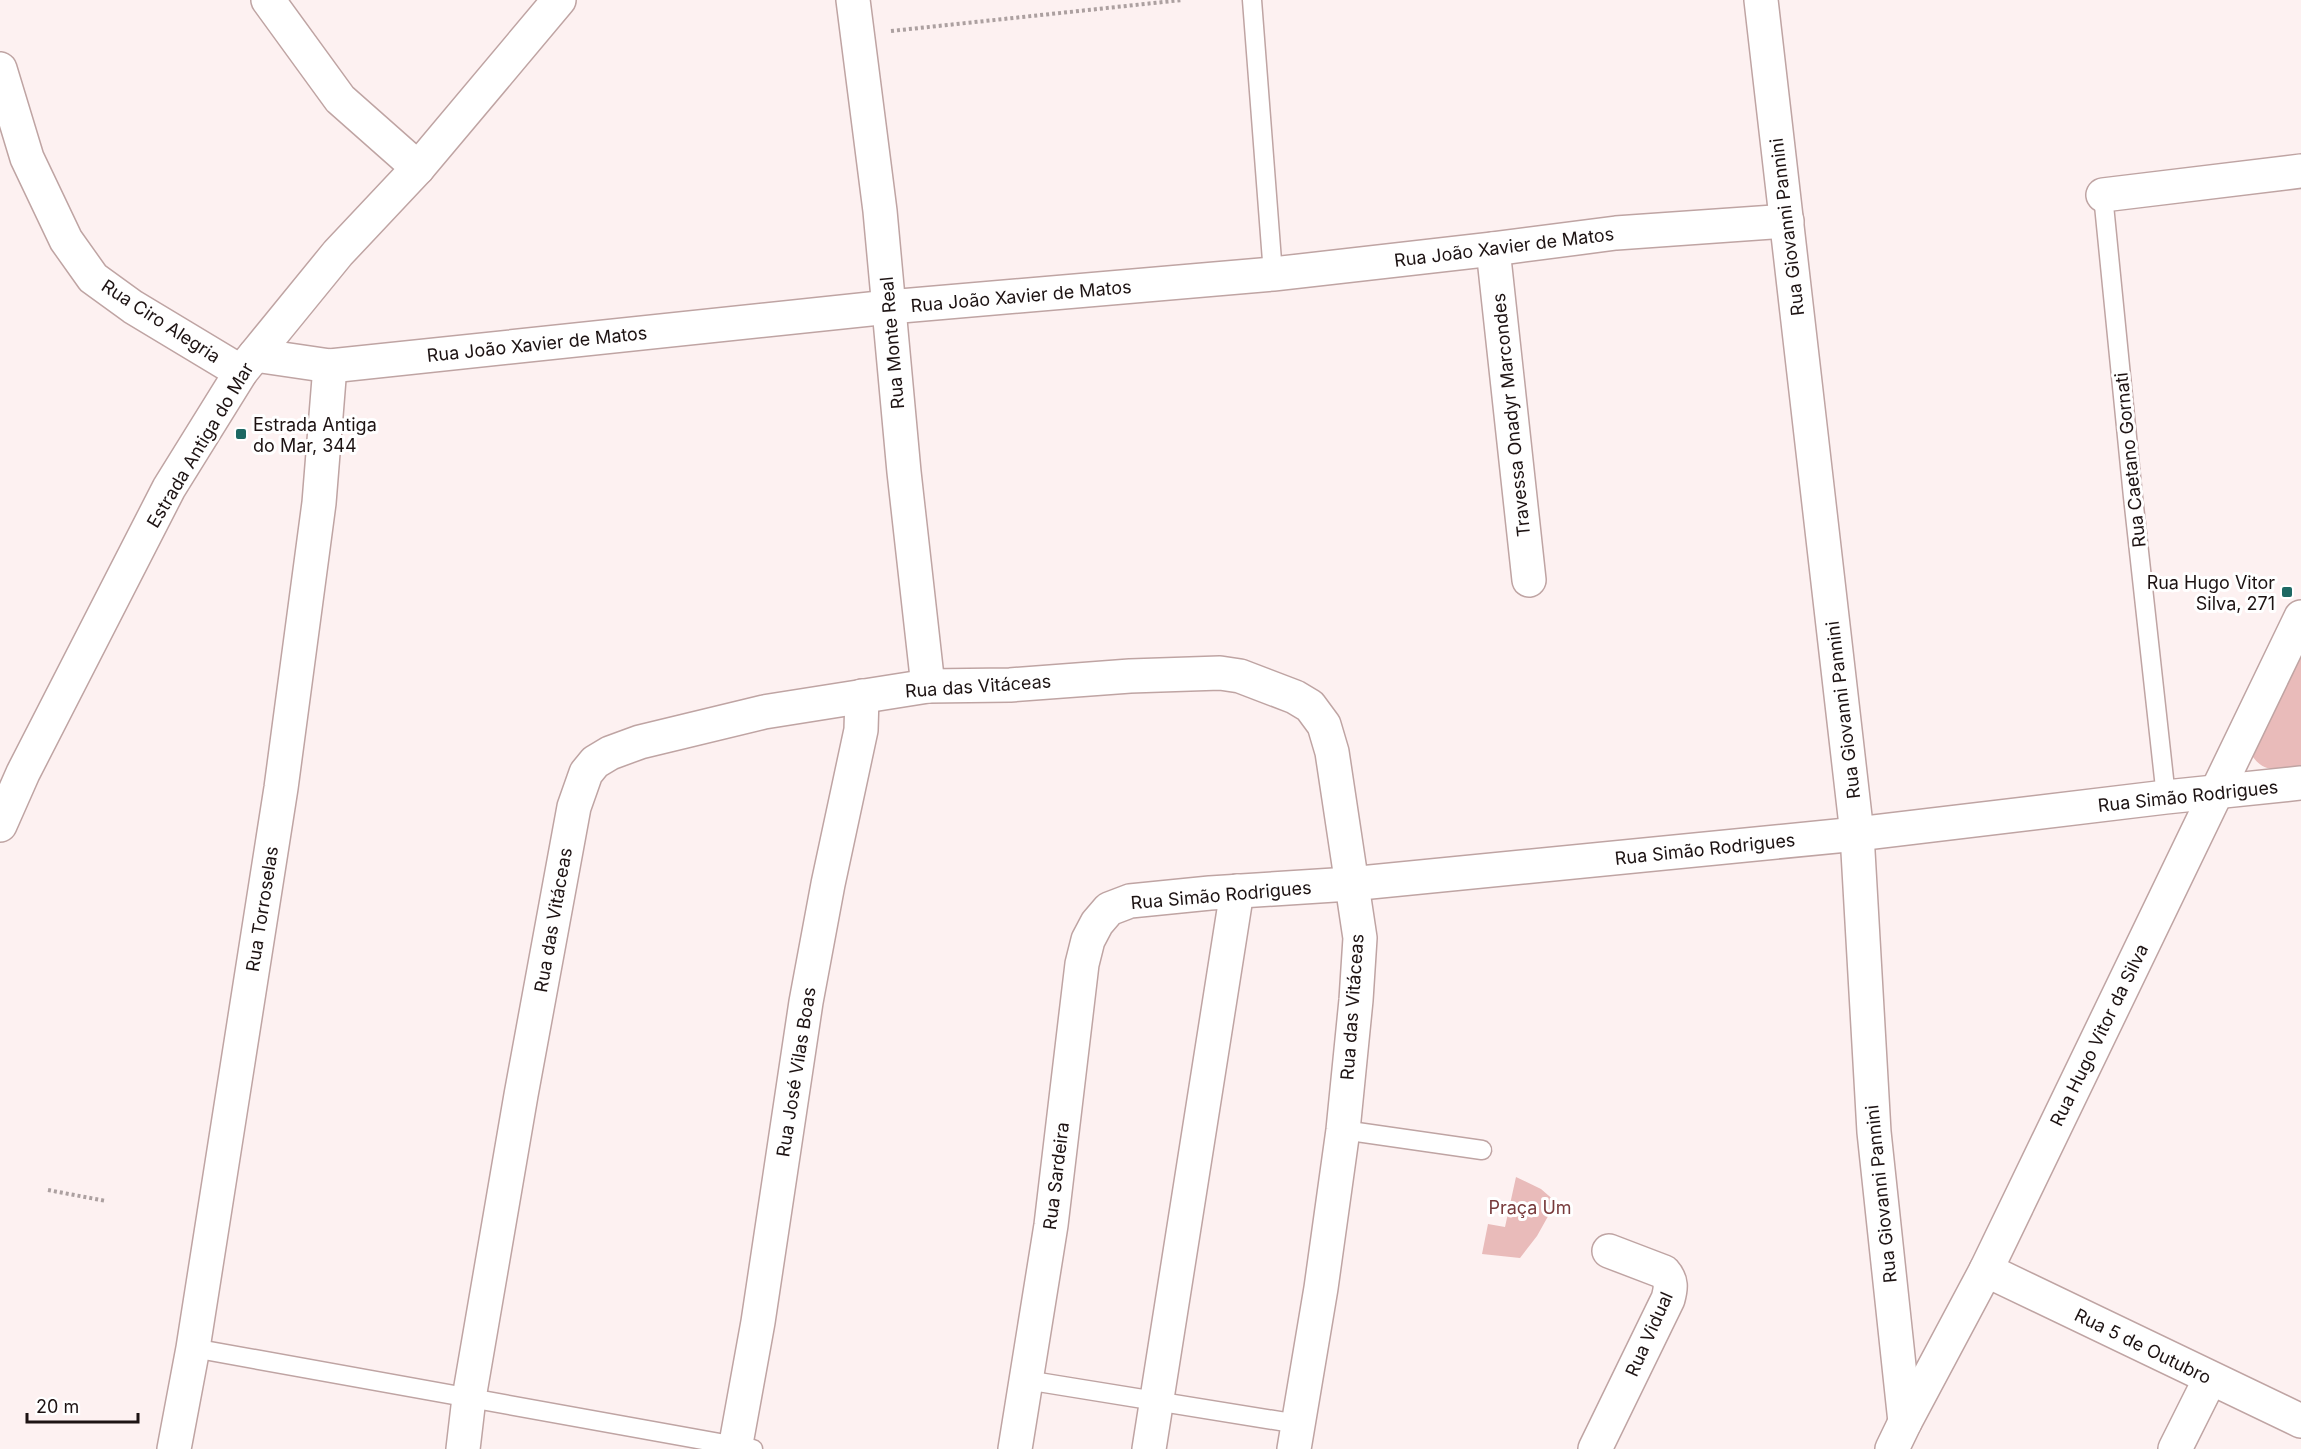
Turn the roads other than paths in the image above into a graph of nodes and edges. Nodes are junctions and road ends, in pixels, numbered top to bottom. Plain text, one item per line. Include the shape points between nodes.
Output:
1 (268, 0) edge
2 (559, 0) edge
3 (853, 0) edge
4 (1252, 0) edge
5 (1761, 0) edge
6 (0, 69) edge
7 (418, 168) junction
8 (2301, 171) edge
9 (2103, 195) joint
10 (1787, 221) junction
11 (1493, 249) junction
12 (1273, 274) junction
13 (888, 307) junction
14 (248, 363) junction
15 (330, 366) junction
16 (1529, 580) dead end
17 (2301, 617) edge
18 (928, 686) junction
19 (862, 696) junction
20 (2301, 783) edge
21 (2216, 792) junction
22 (2166, 797) junction
23 (0, 825) edge
24 (1857, 834) junction
25 (1350, 884) junction
26 (1237, 891) junction
27 (1109, 909) joint
28 (1343, 1130) junction
29 (1482, 1150) dead end
30 (1609, 1251) dead end
31 (1986, 1270) junction
32 (193, 1348) junction
33 (2210, 1379) junction
34 (1026, 1380) junction
35 (470, 1398) junction
36 (1158, 1400) junction
37 (2301, 1421) edge
38 (1899, 1435) edge
39 (1296, 1437) edge
40 (741, 1448) edge
41 (174, 1449) edge
42 (463, 1449) edge
43 (1015, 1449) edge
44 (1149, 1449) edge
45 (1595, 1449) edge
46 (2175, 1449) edge

1 - 7 street via 340,99
2 - 7 street, Estrada Antiga do Mar
3 - 13 street, Rua Monte Real
4 - 12 lane
5 - 10 street, Rua Giovanni Pannini
6 - 14 street, Rua Ciro Alegria via 27,158 66,240 93,278 133,307
7 - 14 street, Estrada Antiga do Mar via 338,253
8 - 9 street
9 - 22 lane, Rua Caetano Gornati
10 - 11 street, Rua João Xavier de Matos via 1616,233
10 - 24 street, Rua Giovanni Pannini
11 - 12 street, Rua João Xavier de Matos
11 - 16 street, Travessa Onadyr Marcondes
12 - 13 street, Rua João Xavier de Matos
13 - 15 street, Rua João Xavier de Matos
13 - 18 street, Rua Monte Real
14 - 15 street, Rua João Xavier de Matos
14 - 23 street, Estrada Antiga do Mar via 169,488
15 - 32 street, Rua Torroselas via 320,503 283,777
17 - 21 street, Rua Hugo Vitor da Silva
18 - 19 street, Rua das Vitáceas
18 - 25 street, Rua das Vitáceas via 1220,673 1254,680 1295,697 1318,715 1326,734 1337,783
19 - 35 street, Rua das Vitáceas via 764,712 640,742 610,753 586,773 574,807 549,941
19 - 40 street, Rua José Vilas Boas via 859,740 806,1002
20 - 21 street, Rua Simão Rodrigues
21 - 22 street, Rua Simão Rodrigues
21 - 31 street, Rua Hugo Vitor da Silva
22 - 24 street, Rua Simão Rodrigues
24 - 25 street, Rua Simão Rodrigues
24 - 38 street, Rua Giovanni Pannini via 1874,1132
25 - 26 street, Rua Simão Rodrigues
25 - 28 street, Rua das Vitáceas via 1360,938
26 - 27 street, Rua Simão Rodrigues via 1130,901
26 - 36 street
27 - 34 street, Rua Sardeira via 1088,940 1082,964 1052,1214
28 - 29 lane
28 - 39 street, Rua das Vitáceas
30 - 45 street, Rua Vidual via 1664,1272 1671,1288
31 - 33 street, Rua 5 de Outubro
31 - 38 street, Rua Hugo Vitor da Silva
32 - 35 lane
32 - 41 street, Rua Torroselas
33 - 37 street, Rua 5 de Outubro
33 - 46 street
34 - 36 lane
34 - 43 street, Rua Sardeira
35 - 40 lane
35 - 42 street, Rua das Vitáceas
36 - 39 lane
36 - 44 street

